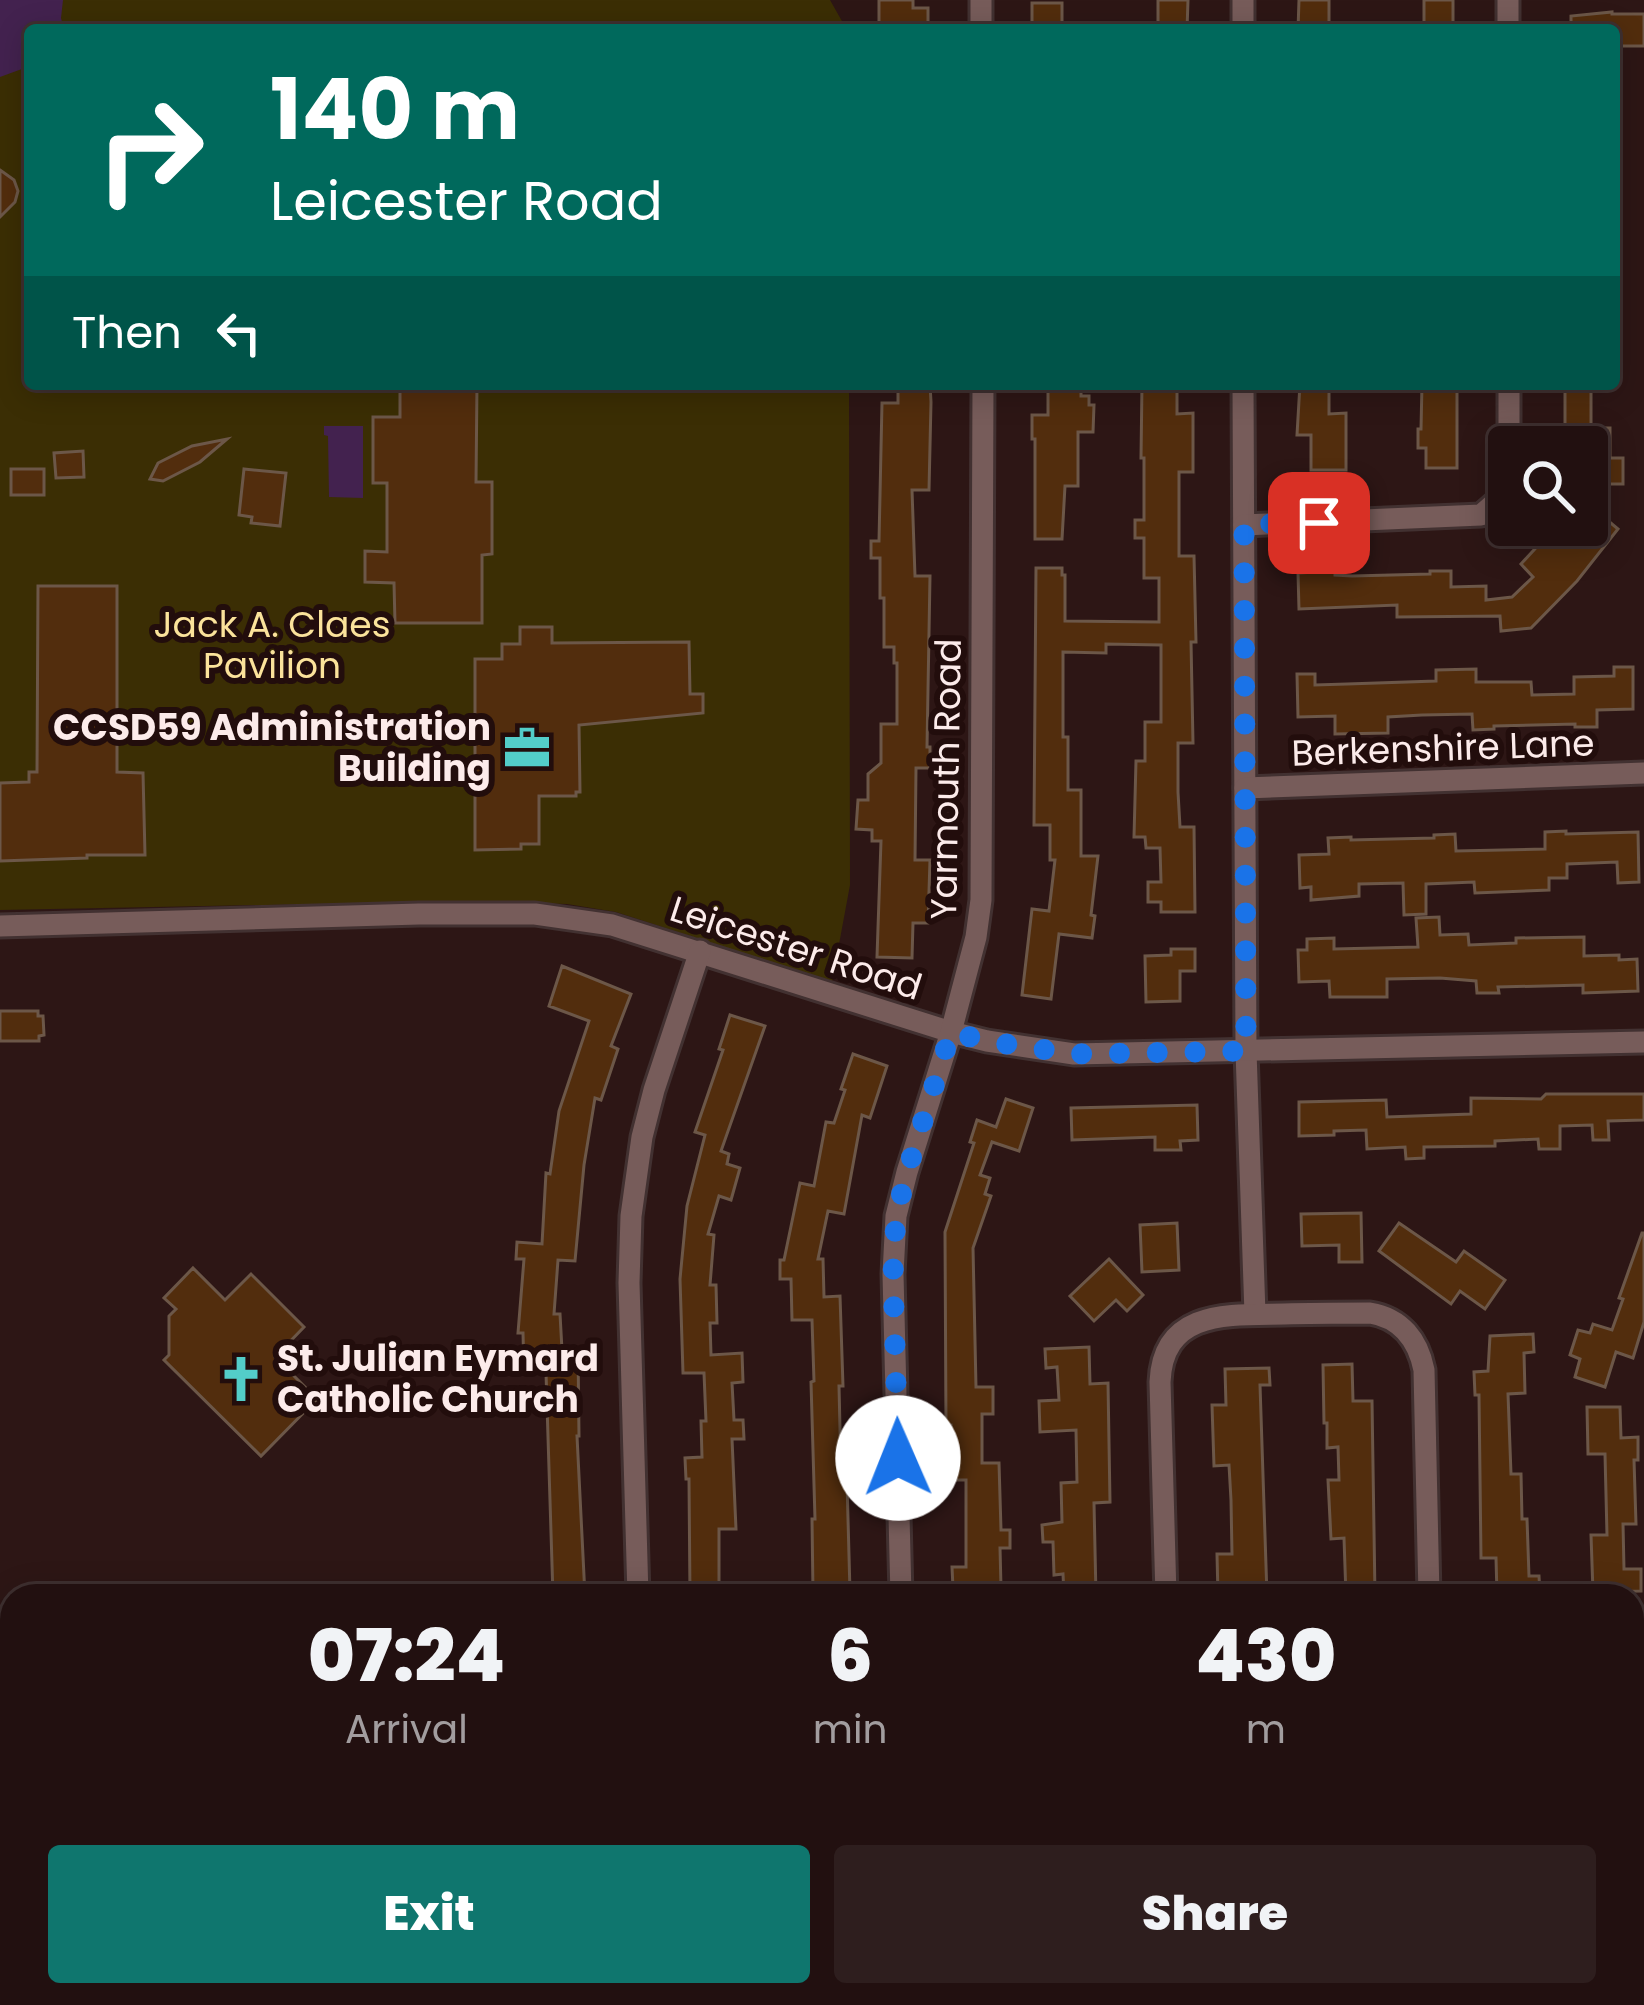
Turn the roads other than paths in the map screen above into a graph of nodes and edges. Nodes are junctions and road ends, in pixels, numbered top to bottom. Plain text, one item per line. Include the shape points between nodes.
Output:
1 (982, 390) edge
2 (1243, 390) edge
3 (1509, 390) edge
4 (1509, 426) edge
5 (1488, 508) edge
6 (1244, 524) junction
7 (1644, 773) edge
8 (1245, 788) junction
9 (0, 926) edge
10 (700, 951) junction
11 (951, 1032) junction
12 (1644, 1042) edge
13 (1246, 1051) junction
14 (1255, 1314) junction
15 (638, 1584) edge
16 (901, 1584) edge
17 (1166, 1584) edge
18 (1430, 1584) edge

1 - 11 street, Yarmouth Road via 981,900
2 - 6 street
3 - 4 street
5 - 6 street
6 - 8 street
7 - 8 street, Berkenshire Lane
8 - 13 street
9 - 10 street, Leicester Road via 535,914 612,925
10 - 11 street, Leicester Road
10 - 15 street via 654,1090 631,1216
11 - 13 street, Leicester Road via 1074,1054
11 - 16 street, Yarmouth Road via 896,1216
12 - 13 street, Leicester Road
13 - 14 street
14 - 17 street via 1202,1319 1164,1354
14 - 18 street via 1370,1313 1409,1333 1424,1370

